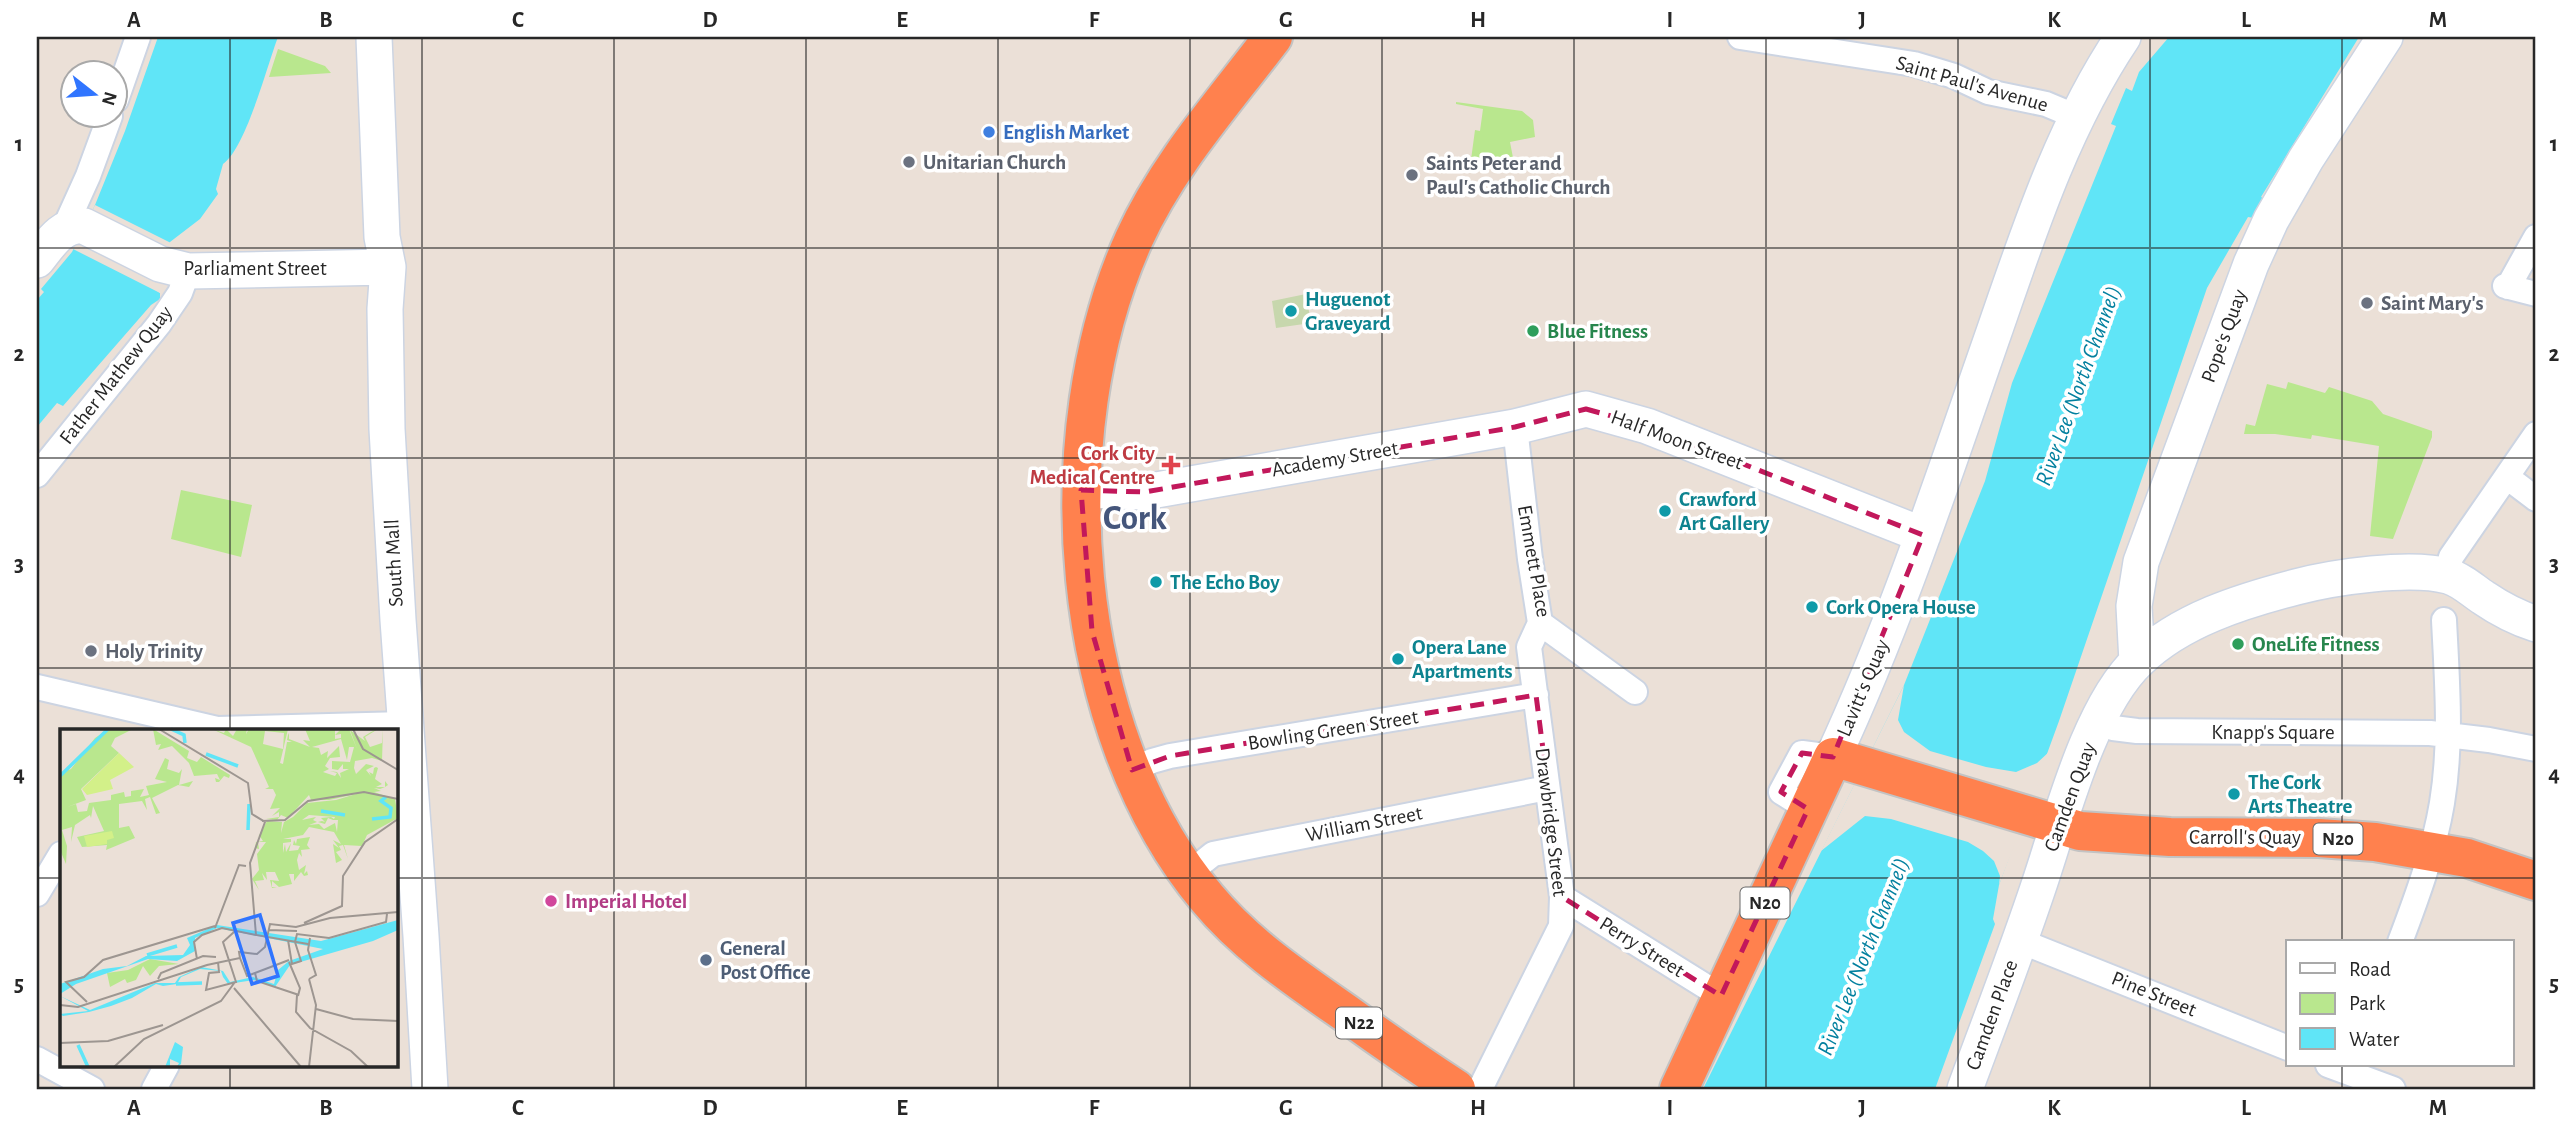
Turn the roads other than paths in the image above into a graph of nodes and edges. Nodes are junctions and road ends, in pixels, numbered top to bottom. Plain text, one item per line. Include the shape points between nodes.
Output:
1 (374, 37) edge
2 (1273, 37) edge
3 (1740, 37) edge
4 (2123, 37) edge
5 (2385, 37) edge
6 (133, 38) edge
7 (127, 60) edge
8 (2077, 117) junction
9 (105, 130) edge
10 (2536, 237) edge
11 (53, 243) edge
12 (385, 252) junction
13 (339, 267) junction
14 (179, 269) junction
15 (2536, 294) edge
16 (385, 309) junction
17 (1586, 409) joint
18 (1515, 427) junction
19 (2536, 434) edge
20 (37, 475) edge
21 (2507, 477) junction
22 (1081, 490) junction
23 (2536, 499) edge
24 (1923, 535) junction
25 (2446, 576) junction
26 (2444, 620) dead end
27 (1540, 623) junction
28 (2536, 624) edge
29 (2137, 662) junction
30 (37, 687) edge
31 (1635, 692) dead end
32 (1536, 695) junction
33 (2098, 721) junction
34 (404, 724) junction
35 (213, 729) edge
36 (248, 729) edge
37 (2449, 735) junction
38 (2536, 749) edge
39 (1849, 761) junction
40 (1132, 770) junction
41 (1548, 788) junction
42 (2041, 820) junction
43 (2432, 851) junction
44 (60, 855) edge
45 (1188, 874) junction
46 (2536, 881) edge
47 (37, 894) edge
48 (1562, 897) junction
49 (2401, 940) edge
50 (2020, 941) junction
51 (1721, 996) junction
52 (2286, 1047) edge
53 (37, 1059) edge
54 (166, 1066) edge
55 (2330, 1066) edge
56 (2349, 1076) edge
57 (92, 1089) edge
58 (154, 1089) edge
59 (430, 1089) edge
60 (1456, 1089) edge
61 (1480, 1089) edge
62 (1679, 1089) edge
63 (1965, 1089) edge
64 (2393, 1089) edge

1 - 12 street, South Mall
2 - 22 highway, N22 via 1181,157 1126,257 1096,352 1086,410
3 - 8 street, Saint Paul's Avenue via 1914,64 1988,92 2046,104
4 - 8 street, Lavitt's Quay
5 - 29 street, Pope's Quay via 2306,159 2250,264 2141,562 2134,606
6 - 7 street
8 - 24 street, Lavitt's Quay via 2017,265
9 - 11 street via 88,176
10 - 15 street via 2506,286
11 - 14 street
12 - 13 street, Parliament Street
12 - 16 street, South Mall
13 - 14 street, Parliament Street
13 - 16 street, Parliament Street
14 - 20 street, Father Mathew Quay via 180,293 159,324
16 - 34 street, South Mall
17 - 18 street, Academy Street
17 - 24 street, Half Moon Street via 1647,426
18 - 22 street, Academy Street via 1145,492
18 - 27 street, Emmett Place
19 - 21 street
21 - 23 street
21 - 25 street via 2451,557
22 - 40 highway, N22 via 1092,631 1101,676
24 - 39 street, Lavitt's Quay via 1863,694
25 - 28 street
25 - 29 street, Camden Quay via 2410,573 2343,578 2259,596 2180,631
26 - 37 street
27 - 31 street, Emmett Place
27 - 32 street, Drawbridge Street via 1529,647
29 - 33 street, Camden Quay
30 - 35 street
32 - 40 street, Bowling Green Street via 1170,756
32 - 41 street, Drawbridge Street
33 - 37 street, Knapp's Square via 2126,730
33 - 42 street, Camden Quay
34 - 36 street
34 - 59 street, South Mall
37 - 38 street, Knapp's Square
37 - 43 street
39 - 42 highway, N20
39 - 51 highway, Lavitt's Quay / N20 via 1808,809
40 - 45 highway, N22 via 1163,838
41 - 45 street, William Street via 1213,854
41 - 48 street, Drawbridge Street
42 - 43 highway, Carroll's Quay / N20 via 2106,834 2319,838
42 - 50 street, Camden Quay
43 - 46 highway, N20
43 - 49 street
44 - 47 street
45 - 60 highway, N22 via 1264,955
48 - 51 street, Perry Street
48 - 61 street, Drawbridge Street via 1558,934
50 - 52 street, Pine Street
50 - 63 street, Camden Place
51 - 62 highway, Lavitt's Quay / N20
53 - 57 street
54 - 58 street
55 - 56 street
56 - 64 street

